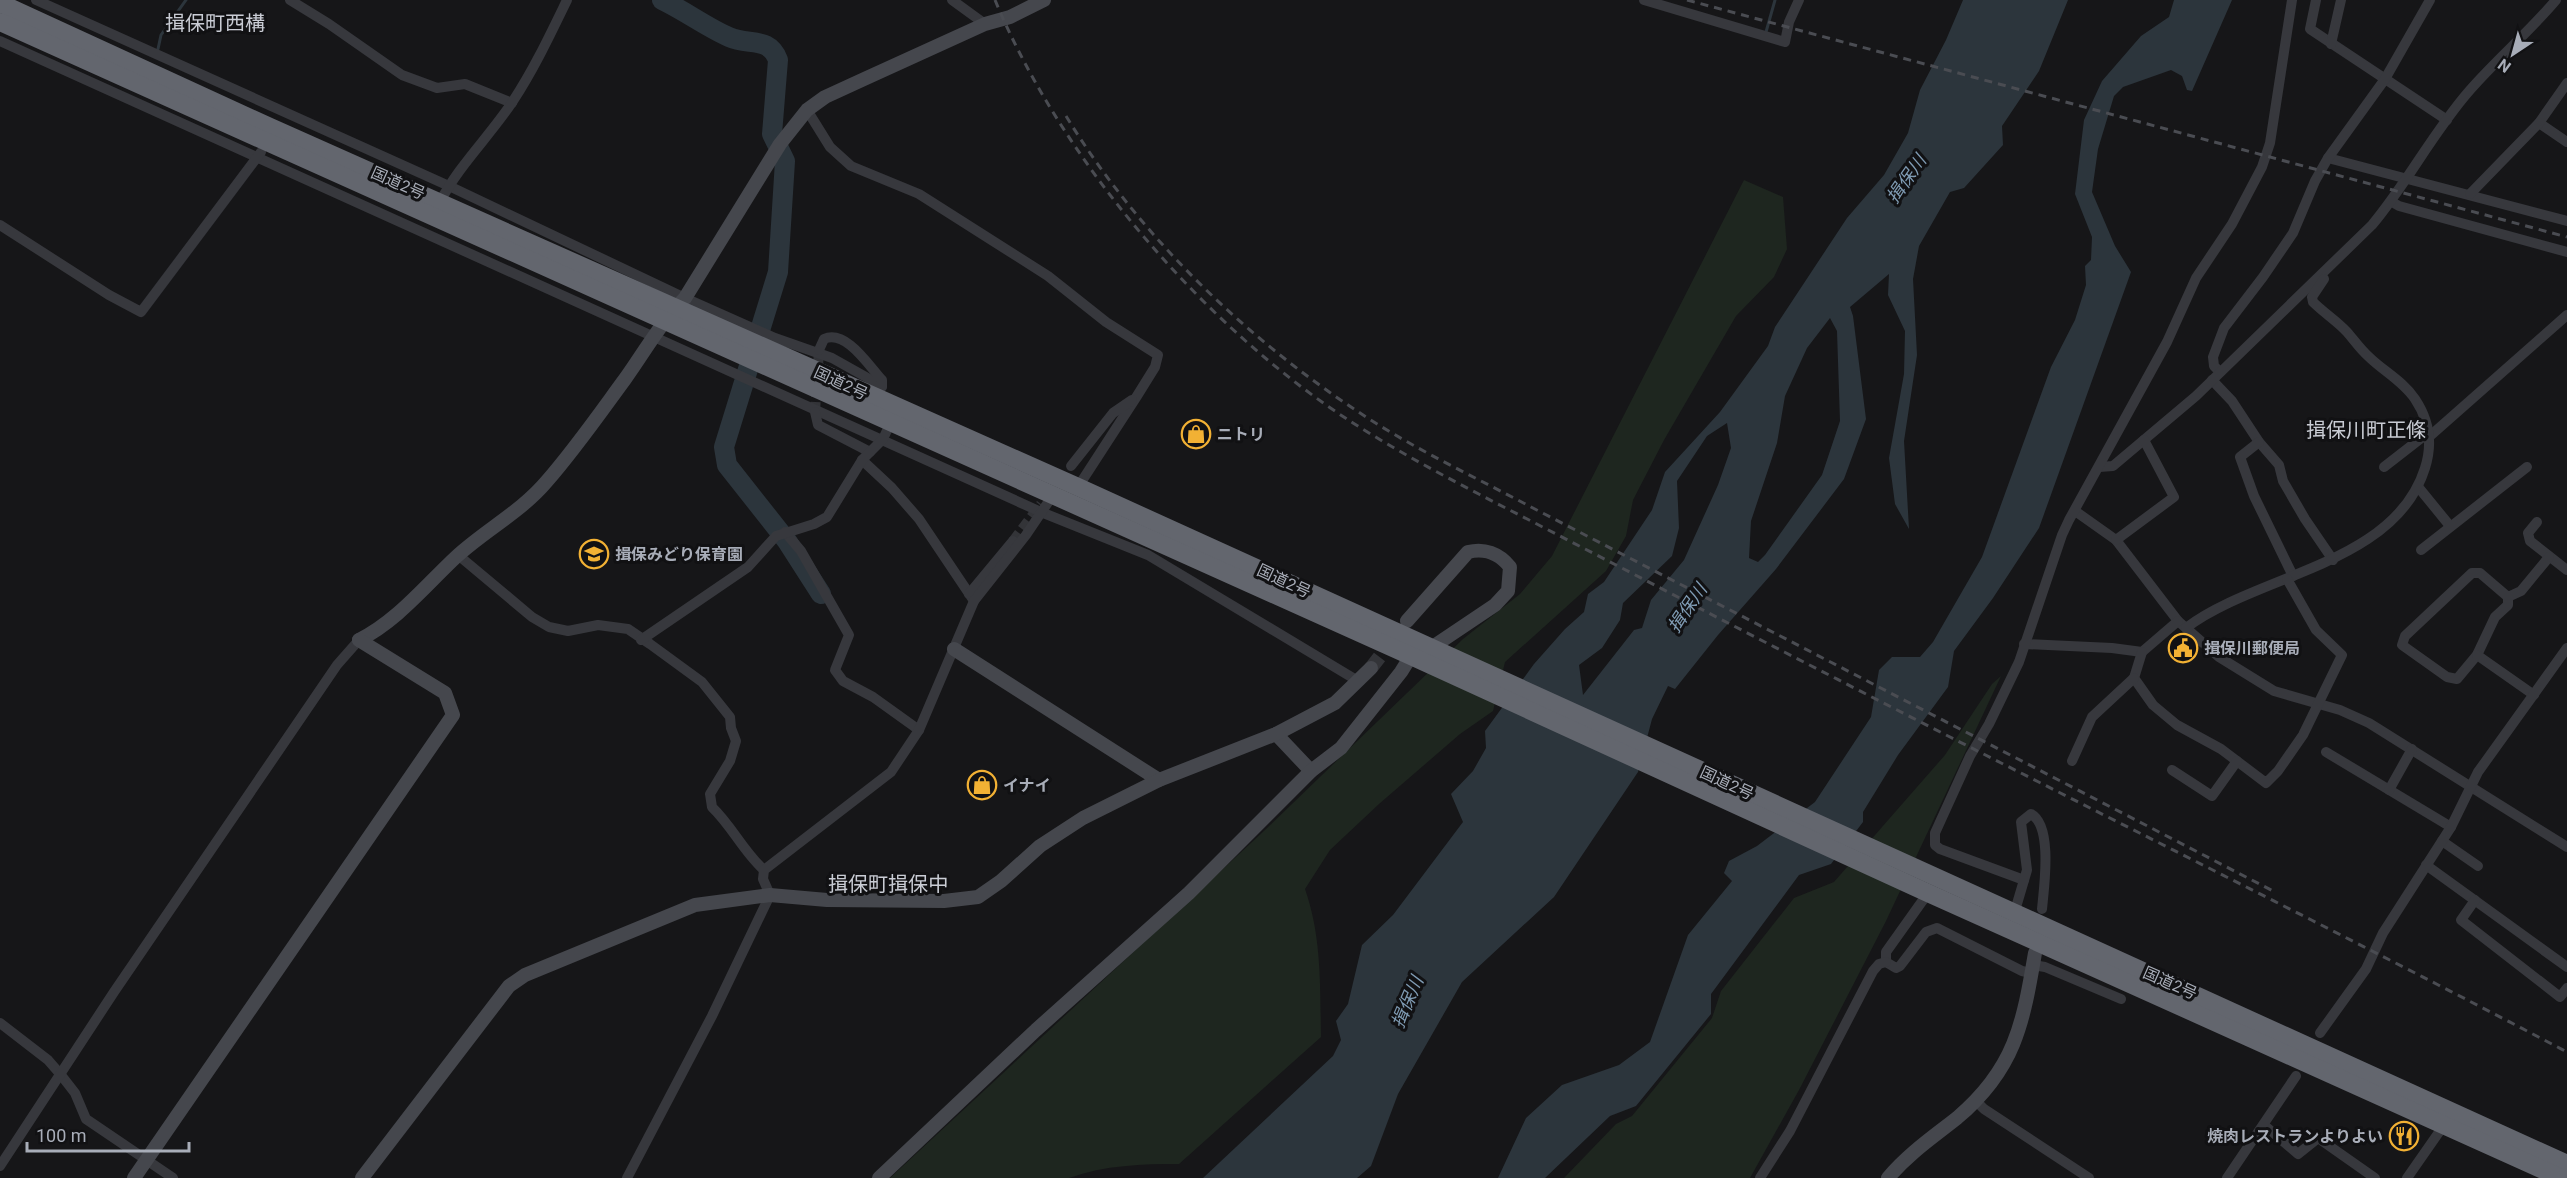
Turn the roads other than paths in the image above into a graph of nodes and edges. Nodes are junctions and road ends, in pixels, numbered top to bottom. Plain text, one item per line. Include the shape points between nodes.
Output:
1 (36, 0) edge
2 (290, 0) edge
3 (567, 0) edge
4 (952, 0) edge
5 (1044, 0) edge
6 (1644, 0) edge
7 (1799, 0) edge
8 (2292, 0) edge
9 (2316, 0) edge
10 (2341, 0) edge
11 (2430, 0) edge
12 (2556, 0) edge
13 (0, 3) edge
14 (0, 22) edge
15 (985, 24) junction
16 (0, 41) edge
17 (2331, 44) junction
18 (2385, 79) junction
19 (2567, 83) edge
20 (512, 103) junction
21 (807, 110) junction
22 (2447, 120) junction
23 (2539, 123) junction
24 (2567, 142) edge
25 (262, 149) junction
26 (2328, 158) junction
27 (2407, 180) junction
28 (445, 194) junction
29 (2470, 194) junction
30 (2392, 202) junction
31 (2567, 221) edge
32 (0, 225) edge
33 (2567, 252) edge
34 (2327, 270) junction
35 (675, 309) junction
36 (2567, 315) edge
37 (654, 337) junction
38 (745, 340) junction
39 (819, 350) dead end
40 (765, 358) junction
41 (2216, 376) junction
42 (881, 393) junction
43 (1137, 396) junction
44 (815, 412) tunnel mouth
45 (886, 431) junction
46 (2430, 434) junction
47 (2145, 440) junction
48 (2259, 442) junction
49 (866, 457) junction
50 (1071, 466) dead end
51 (2099, 467) junction
52 (2384, 467) dead end
53 (2527, 467) dead end
54 (1077, 487) junction
55 (2419, 488) junction
56 (1053, 495) junction
57 (2074, 511) junction
58 (1041, 512) junction
59 (2537, 522) dead end
60 (2450, 526) junction
61 (785, 532) junction
62 (2116, 540) junction
63 (1013, 541) tunnel mouth
64 (2421, 550) dead end
65 (458, 555) junction
66 (2549, 557) junction
67 (2332, 560) junction
68 (2567, 570) edge
69 (2290, 578) junction
70 (972, 597) junction
71 (2508, 597) junction
72 (1407, 621) dead end
73 (2182, 624) junction
74 (358, 640) junction
75 (641, 640) junction
76 (2024, 644) junction
77 (1431, 648) junction
78 (2567, 648) edge
79 (954, 649) junction
80 (2142, 652) junction
81 (2477, 655) junction
82 (1411, 656) junction
83 (1444, 663) junction
84 (1371, 668) tunnel mouth
85 (2134, 678) junction
86 (1358, 681) junction
87 (2534, 695) junction
88 (2319, 702) junction
89 (919, 730) junction
90 (1276, 734) junction
91 (2412, 749) junction
92 (2326, 752) dead end
93 (2072, 761) dead end
94 (2237, 761) junction
95 (2172, 770) dead end
96 (1311, 771) junction
97 (1159, 780) junction
98 (2470, 785) junction
99 (2389, 790) junction
100 (2451, 827) junction
101 (2442, 841) junction
102 (2567, 847) edge
103 (2426, 865) junction
104 (2478, 866) dead end
105 (764, 870) junction
106 (1910, 875) junction
107 (2024, 880) junction
108 (1928, 893) junction
109 (770, 895) junction
110 (2475, 900) junction
111 (2042, 909) dead end
112 (2014, 914) junction
113 (1886, 962) junction
114 (2033, 963) junction
115 (2567, 966) edge
116 (2567, 988) edge
117 (2121, 999) dead end
118 (0, 1023) edge
119 (2320, 1033) dead end
120 (61, 1075) junction
121 (2296, 1076) dead end
122 (1975, 1100) junction
123 (2264, 1125) junction
124 (2444, 1125) junction
125 (146, 1161) junction
126 (2567, 1164) edge
127 (0, 1166) edge
128 (134, 1178) edge
129 (173, 1178) edge
130 (362, 1178) edge
131 (627, 1178) edge
132 (879, 1178) edge
133 (1760, 1178) edge
134 (1888, 1178) edge
135 (2089, 1178) edge
136 (2227, 1178) edge
137 (2375, 1178) edge
138 (2407, 1178) edge
139 (2561, 1178) edge

1 - 28 street
2 - 20 street via 402,75 437,88 465,84
3 - 20 street
4 - 15 street
5 - 15 street
6 - 7 street via 1785,42
8 - 51 street via 2270,143 2262,167 2232,224 2196,278 2167,342
9 - 17 street via 2310,29
10 - 17 street
11 - 18 street
12 - 22 street via 2470,90
13 - 28 highway, 国道2号 via 270,128
14 - 25 highway, 国道2号
15 - 21 street via 825,97
16 - 25 street
17 - 18 street
18 - 22 street
18 - 26 street
19 - 23 street
20 - 28 street
21 - 35 street via 780,144
21 - 43 street via 830,147 851,166 919,195 1048,276 1106,322 1158,355
22 - 27 street
23 - 24 street
23 - 29 street
25 - 32 street via 141,312
25 - 35 highway, 国道2号
25 - 37 street
26 - 27 street
26 - 41 street via 2293,233 2224,328 2213,357
27 - 29 street
27 - 30 street
28 - 35 highway, 国道2号
29 - 31 street
30 - 33 street
30 - 34 street
34 - 41 street
34 - 46 street via 2313,302 2346,330 2368,357 2408,388
35 - 37 street
35 - 38 highway, 国道2号
35 - 38 street
36 - 46 street
37 - 40 street via 741,374
37 - 65 street via 547,482 515,513
38 - 40 highway, 国道2号
38 - 40 street
39 - 42 street via 829,337 850,345 882,380
40 - 42 highway, 国道2号
40 - 45 highway, 国道2号
41 - 47 street
41 - 48 street
42 - 54 highway, 国道2号
43 - 50 street via 1113,413
43 - 54 street
44 - 49 street via 818,425
45 - 49 street
45 - 56 highway, 国道2号
45 - 58 street
46 - 52 street
46 - 55 street
47 - 51 street via 2113,466
47 - 62 street via 2174,496
48 - 67 street via 2279,465 2283,481
48 - 69 street via 2240,457
49 - 61 street via 827,517
49 - 70 street via 919,519
51 - 57 street
53 - 60 street
54 - 77 highway, 国道2号
55 - 60 street
55 - 67 street via 2387,524
56 - 58 street
56 - 82 highway, 国道2号
57 - 62 street
57 - 76 street
58 - 70 street
58 - 86 street via 1148,555
59 - 66 street via 2528,533 2530,541
60 - 64 street
61 - 75 street via 776,536 748,567
61 - 89 street via 801,551 849,635 835,670 843,681
62 - 73 street
63 - 70 street
65 - 74 street via 421,593 374,632
65 - 75 street via 549,627 568,631 598,625 628,629
66 - 68 street
66 - 71 street via 2522,591
67 - 69 street
69 - 73 street
69 - 88 street via 2316,630 2342,655
70 - 79 street
71 - 81 street via 2508,605 2495,617
71 - 81 street via 2480,573 2472,573 2405,636 2402,645 2457,679
72 - 77 street via 1468,552 1490,552 1503,559 1510,567 1508,591 1495,605
73 - 80 street
73 - 88 street via 2219,657 2265,686
74 - 120 street via 178,897
74 - 125 street via 445,693 453,715
75 - 105 street via 702,682 730,717 736,741 730,761 710,794 712,807
76 - 80 street
76 - 107 street via 2010,682 1935,833 1935,844 1940,849
77 - 83 highway, 国道2号
78 - 87 street
79 - 89 street
79 - 97 street
80 - 85 street
81 - 87 street
82 - 83 highway, 国道2号
82 - 96 street via 1341,748
83 - 106 highway, 国道2号
84 - 86 street
85 - 93 street via 2092,717
85 - 94 street via 2153,705 2177,725
86 - 90 street via 1335,703
87 - 98 street
88 - 91 street via 2369,723
88 - 94 street via 2303,735 2266,783
89 - 105 street via 891,772
90 - 96 street
90 - 97 street
91 - 98 street
91 - 99 street
92 - 99 street
94 - 95 street via 2212,796
96 - 132 street via 1189,893
97 - 109 street via 1083,818 1040,846 978,897 944,901 827,900
98 - 100 street
98 - 102 street
99 - 100 street
100 - 101 street
101 - 103 street
101 - 104 street
103 - 110 street
103 - 119 street via 2383,933 2366,969
105 - 109 street via 763,879
106 - 108 highway, 国道2号
106 - 112 highway, 国道2号
107 - 111 street via 2021,822 2031,814 2041,823 2046,861
107 - 112 street
108 - 113 street via 1886,952
108 - 124 highway, 国道2号
109 - 130 street via 695,905 525,975 509,987
109 - 131 street
110 - 115 street
110 - 116 street via 2462,920 2560,997
112 - 126 highway, 国道2号
113 - 114 street via 1896,968 1900,966 1926,932 1937,928 2022,970
113 - 133 street via 1873,971 1790,1131
114 - 117 street
114 - 122 street via 2015,1043 2003,1066
118 - 120 street
120 - 125 street via 75,1092 86,1119
120 - 127 street
121 - 123 street
122 - 134 street
122 - 135 street
123 - 136 street
123 - 137 street via 2298,1154 2318,1138
124 - 138 street
124 - 139 highway, 国道2号
125 - 128 street
125 - 129 street

